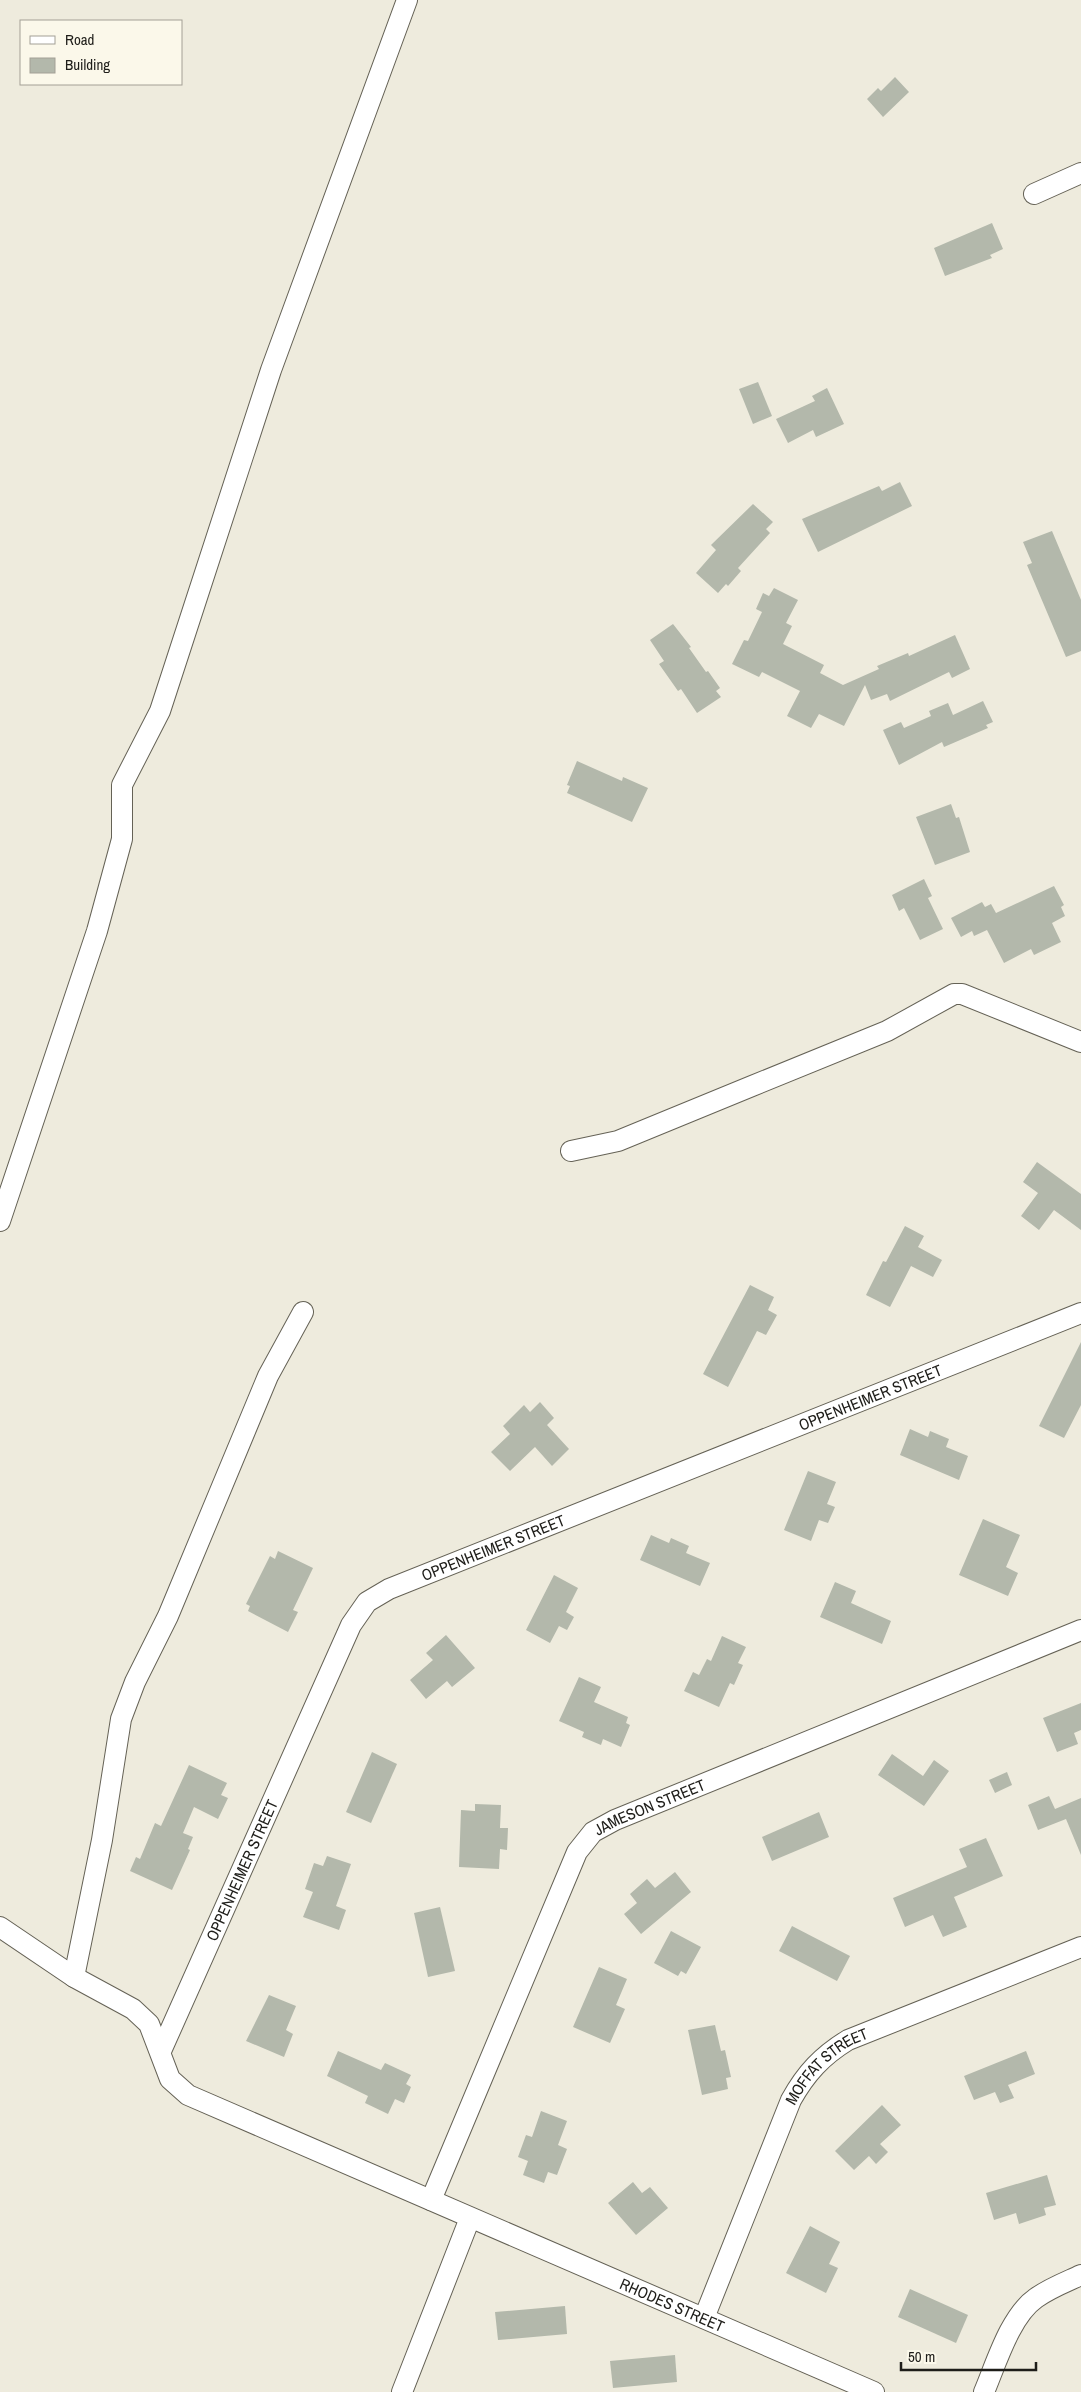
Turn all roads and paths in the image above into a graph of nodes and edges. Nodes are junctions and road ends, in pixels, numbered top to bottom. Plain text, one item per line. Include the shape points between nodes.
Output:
1 (407, 0) edge
2 (1081, 173) edge
3 (1034, 194) dead end
4 (1081, 1042) edge
5 (571, 1151) dead end
6 (0, 1221) edge
7 (303, 1312) dead end
8 (1081, 1313) edge
9 (1081, 1630) edge
10 (0, 1927) edge
11 (1081, 1947) edge
12 (74, 1977) junction
13 (161, 2051) junction
14 (431, 2200) junction
15 (470, 2218) junction
16 (1081, 2275) edge
17 (704, 2318) junction
18 (402, 2392) edge
19 (874, 2392) edge
20 (984, 2392) edge

1 - 6 street via 271,370 160,711 122,785 122,839 98,931
2 - 3 street
4 - 5 street via 962,994 954,994 887,1031 680,1116 618,1141
7 - 12 street via 268,1376 168,1616 135,1682 121,1719 102,1840
8 - 13 street, OPPENHEIMER STREET via 389,1590 366,1602 351,1625
9 - 14 street, JAMESON STREET via 624,1816 593,1832 577,1852
10 - 12 street, RHODES STREET
11 - 17 street, MOFFAT STREET via 848,2040 816,2063 791,2100
12 - 13 street, RHODES STREET via 133,2009 149,2024
13 - 14 street, RHODES STREET via 170,2079 188,2095
14 - 15 street, RHODES STREET
15 - 17 street, RHODES STREET
15 - 18 street
16 - 20 street via 1043,2294 1022,2312
17 - 19 street, RHODES STREET

